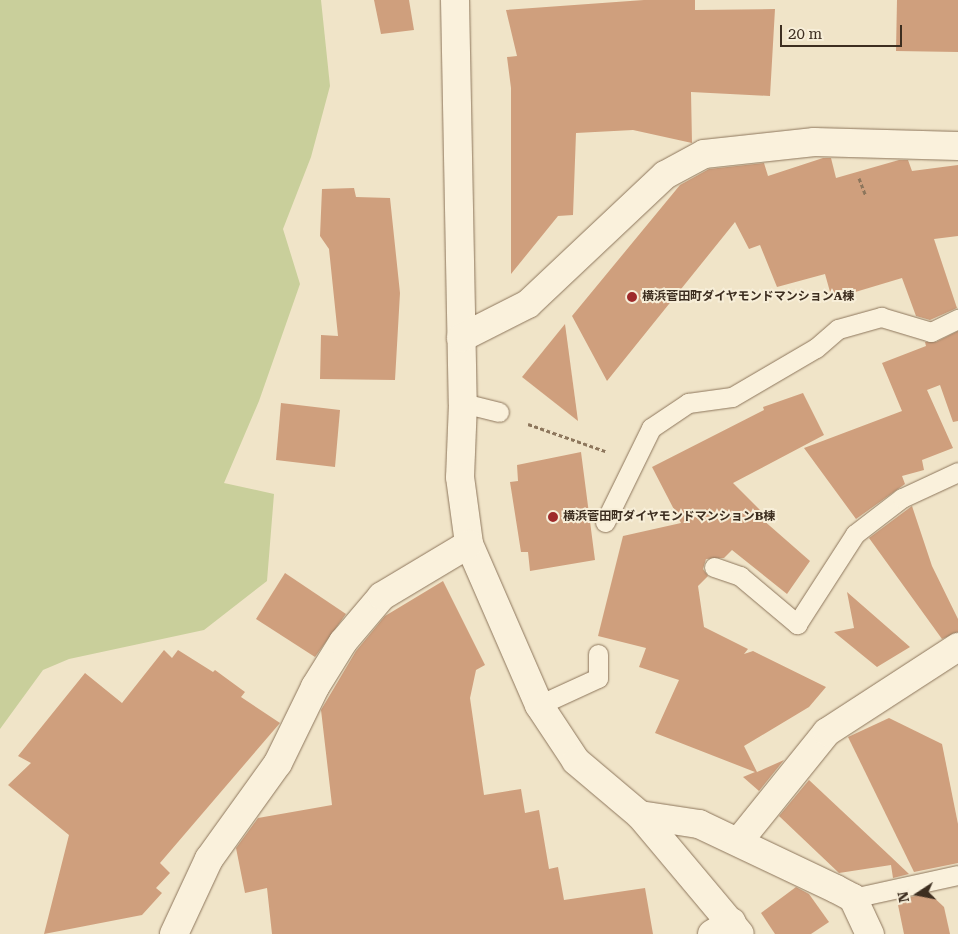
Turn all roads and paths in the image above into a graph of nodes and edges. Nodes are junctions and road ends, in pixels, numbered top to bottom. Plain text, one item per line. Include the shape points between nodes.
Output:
1 (455, 0) edge
2 (958, 146) edge
3 (958, 319) edge
4 (461, 338) junction
5 (463, 403) junction
6 (499, 412) joint
7 (634, 461) junction
8 (958, 472) edge
9 (605, 522) dead end
10 (469, 544) junction
11 (714, 567) dead end
12 (958, 647) edge
13 (598, 654) dead end
14 (539, 705) junction
15 (640, 815) junction
16 (739, 840) junction
17 (958, 875) edge
18 (853, 898) junction
19 (728, 930) edge
20 (174, 934) edge
21 (870, 934) edge

1 - 4 street
2 - 4 street via 851,149 814,142 704,154 665,175 528,304
3 - 7 lane via 931,332 881,317 838,329 816,348 732,397 688,403 669,415 651,428
4 - 5 street
5 - 6 lane
5 - 10 street via 460,477
6 - 7 path
7 - 9 lane
8 - 11 lane via 902,498 855,534 797,624 740,576
10 - 14 street
10 - 20 street via 382,596 343,642 315,687 278,763 210,859
12 - 16 street via 827,732
13 - 14 lane via 598,678
14 - 15 street via 576,761
15 - 16 street via 699,824
15 - 19 street
16 - 18 street
17 - 18 lane
18 - 21 street

